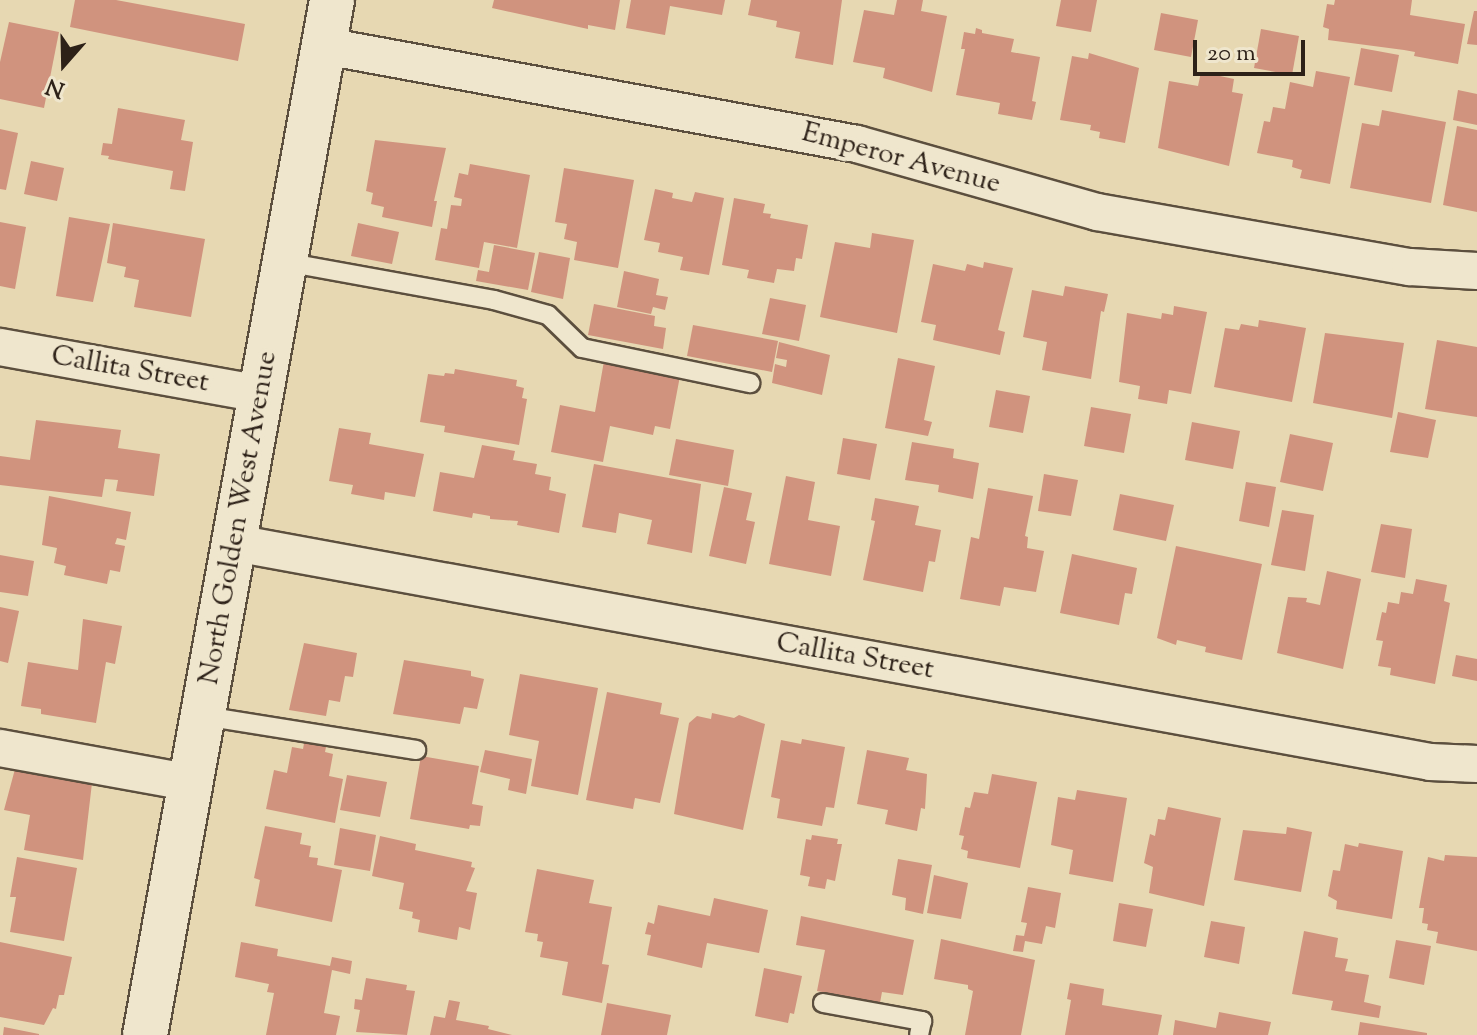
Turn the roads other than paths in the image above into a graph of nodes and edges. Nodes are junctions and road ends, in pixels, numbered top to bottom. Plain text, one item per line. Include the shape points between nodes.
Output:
1 (332, 0) edge
2 (325, 46) junction
3 (285, 262) junction
4 (1477, 271) edge
5 (0, 347) edge
6 (750, 383) dead end
7 (260, 394) junction
8 (235, 543) junction
9 (204, 716) junction
10 (0, 748) edge
11 (416, 750) dead end
12 (1477, 764) edge
13 (192, 783) junction
14 (823, 1003) dead end
15 (145, 1035) edge
16 (919, 1035) edge

1 - 2 street, North Golden West Avenue
2 - 3 street, North Golden West Avenue
2 - 4 street, Emperor Avenue via 857,144 1097,212 1410,267
3 - 6 lane via 494,300 548,315 582,348
3 - 7 street, North Golden West Avenue
5 - 7 street, Callita Street
7 - 8 street, North Golden West Avenue
8 - 9 street, North Golden West Avenue
8 - 12 street, Callita Street via 1414,759
9 - 11 lane
9 - 13 street, North Golden West Avenue
10 - 13 street
13 - 15 street, North Golden West Avenue
14 - 16 lane via 922,1021

